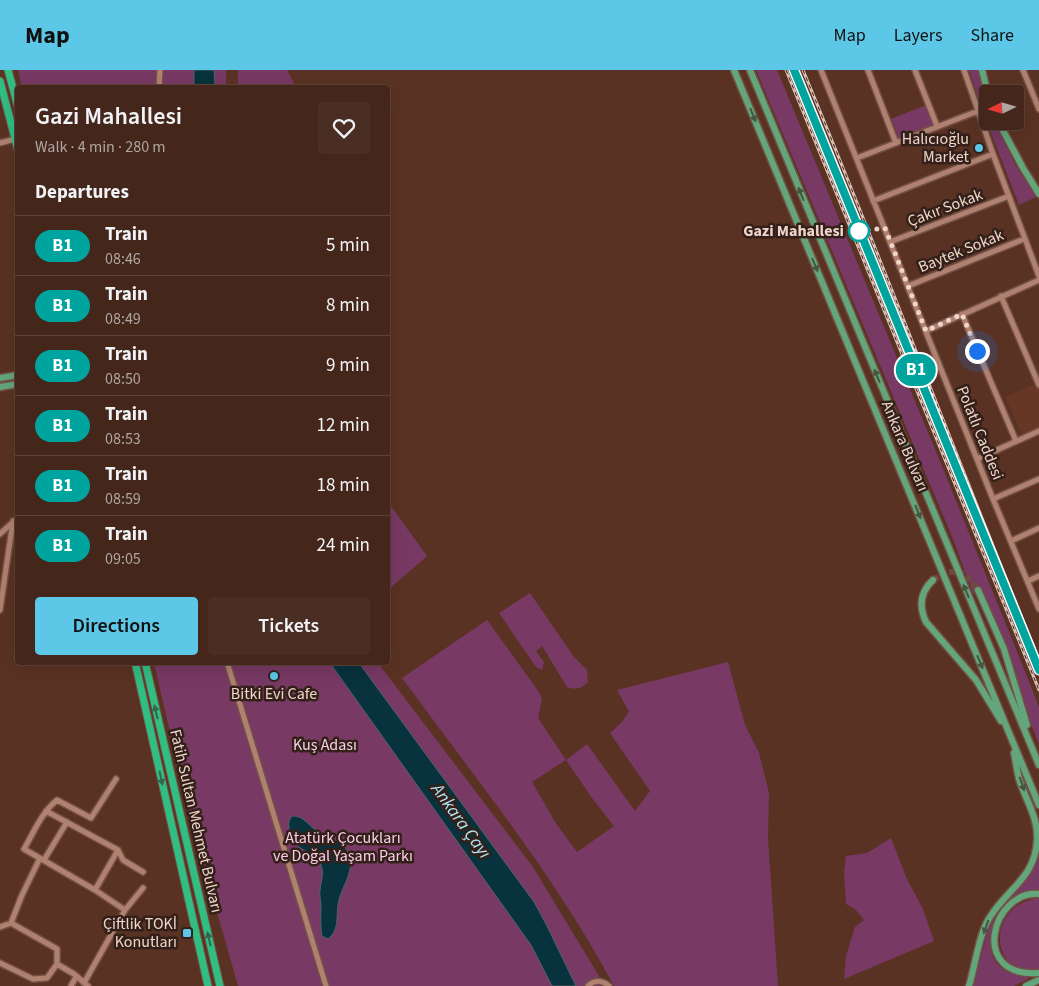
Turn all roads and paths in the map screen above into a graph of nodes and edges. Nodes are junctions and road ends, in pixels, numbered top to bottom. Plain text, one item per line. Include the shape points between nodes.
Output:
1 (8, 70) edge
2 (160, 70) edge
3 (734, 70) edge
4 (750, 70) edge
5 (821, 70) edge
6 (868, 70) edge
7 (915, 70) edge
8 (964, 70) edge
9 (982, 70) edge
10 (1022, 70) edge
11 (0, 81) edge
12 (159, 85) edge
13 (986, 85) edge
14 (15, 96) edge
15 (1039, 109) edge
16 (978, 111) junction
17 (938, 126) junction
18 (1003, 130) edge
19 (15, 139) joint
20 (896, 142) junction
21 (0, 143) edge
22 (993, 154) junction
23 (857, 158) junction
24 (1039, 194) edge
25 (1009, 196) junction
26 (873, 201) junction
27 (1024, 239) junction
28 (890, 242) junction
29 (1039, 276) edge
30 (1039, 280) edge
31 (908, 286) junction
32 (1001, 296) junction
33 (962, 314) junction
34 (926, 331) junction
35 (15, 376) edge
36 (0, 378) edge
37 (15, 384) edge
38 (1039, 385) edge
39 (0, 387) edge
40 (1039, 431) edge
41 (1016, 441) junction
42 (977, 459) junction
43 (1039, 479) edge
44 (993, 499) junction
45 (15, 522) edge
46 (15, 527) edge
47 (1039, 528) edge
48 (0, 534) edge
49 (1010, 540) junction
50 (1039, 576) edge
51 (933, 580) tunnel mouth
52 (1028, 581) junction
53 (978, 590) tunnel mouth
54 (1039, 609) edge
55 (0, 610) edge
56 (136, 665) edge
57 (146, 665) edge
58 (228, 665) edge
59 (1011, 737) junction
60 (1039, 764) edge
61 (116, 779) dead end
62 (1039, 805) edge
63 (46, 811) junction
64 (67, 822) junction
65 (118, 850) junction
66 (42, 859) junction
67 (143, 872) dead end
68 (143, 888) dead end
69 (95, 890) junction
70 (1039, 894) edge
71 (125, 910) junction
72 (11, 924) junction
73 (0, 926) edge
74 (0, 963) edge
75 (57, 964) junction
76 (1039, 973) edge
77 (76, 977) junction
78 (1039, 980) edge
79 (86, 985) edge
80 (71, 986) edge
81 (208, 986) edge
82 (220, 986) edge
83 (326, 986) edge
84 (588, 986) edge
85 (609, 986) edge
86 (969, 986) edge
87 (1026, 986) edge

1 - 14 highway
2 - 12 street
3 -> 59 main road, Ankara Bulvarı
60 -> 4 main road, Ankara Bulvarı
5 - 23 street, Polatlı Caddesi
6 - 20 street
7 - 17 street
8 - 16 street
9 - 13 main road
10 - 15 street
11 - 19 highway
16 - 17 street
16 - 22 street
17 - 20 street
18 - 24 main road
19 - 21 street
20 - 23 street
22 - 25 street
22 - 26 street
23 - 26 street, Polatlı Caddesi
25 - 27 street
25 - 28 street, Çakır Sokak
26 - 28 street, Polatlı Caddesi
27 - 29 street
27 - 31 street, Baytek Sokak
28 - 31 street, Polatlı Caddesi
30 - 32 street
31 - 34 street, Polatlı Caddesi
32 - 33 street
32 - 38 street
33 - 34 street
33 - 41 street
34 - 42 street, Polatlı Caddesi
35 - 36 main road
37 - 39 main road
40 - 41 street
41 - 42 street
42 - 44 street, Polatlı Caddesi
43 - 44 street
44 - 49 street, Polatlı Caddesi
45 - 48 street
46 - 55 street
47 - 49 street
49 - 52 street, Polatlı Caddesi
50 - 52 street
51 - 59 main road via 921,601 922,615 976,680
52 - 54 street, Polatlı Caddesi
53 - 60 main road via 1004,649
56 -> 81 highway, Fatih Sultan Mehmet Bulvarı
82 -> 57 highway, Fatih Sultan Mehmet Bulvarı
58 - 83 street
59 - 62 main road, Ankara Bulvarı
59 -> 86 main road via 1038,841 1027,874 989,918
61 - 63 street via 91,818 57,800
63 - 64 street
63 - 66 street via 24,849
64 - 65 street
64 - 66 street
65 - 67 street via 123,860
65 - 69 street
66 - 69 street
66 - 72 street via 22,895
68 - 71 street
69 - 71 street
70 - 76 main road via 1025,896 1012,903 999,918 994,934 995,950 1008,968 1018,973
71 - 79 street
72 - 73 street
72 - 75 street via 57,949
74 - 75 street via 33,978 47,978
75 - 77 street
77 - 79 street
77 - 80 street
78 - 87 main road
84 - 85 street via 599,981

